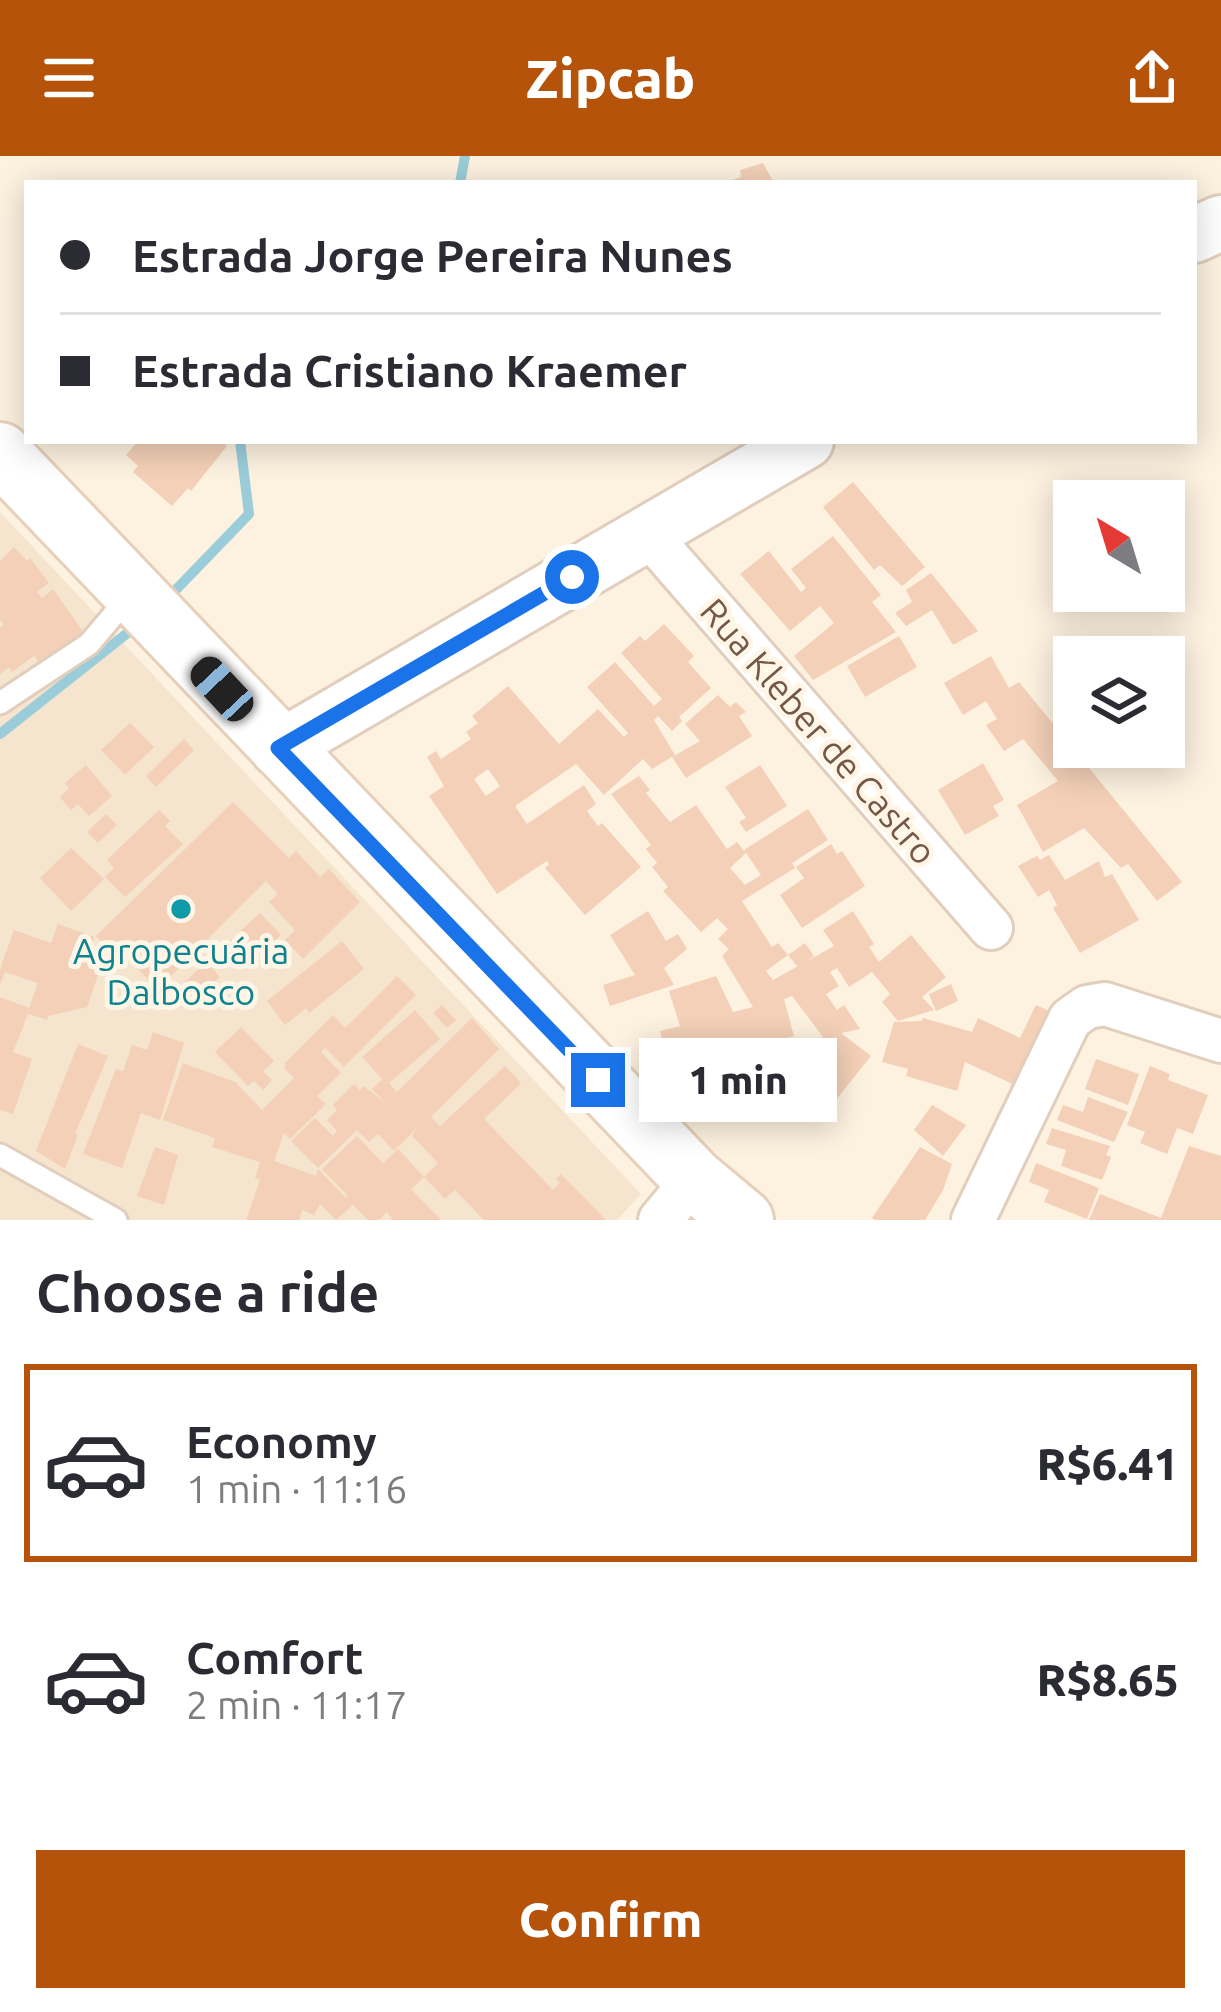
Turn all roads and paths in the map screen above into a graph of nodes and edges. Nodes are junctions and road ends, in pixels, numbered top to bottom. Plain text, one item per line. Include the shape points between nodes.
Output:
1 (801, 444) edge
2 (0, 453) edge
3 (647, 533) junction
4 (132, 593) junction
5 (0, 703) edge
6 (278, 748) junction
7 (991, 928) dead end
8 (1221, 1041) edge
9 (0, 1155) edge
10 (677, 1200) edge
11 (116, 1220) edge
12 (743, 1220) edge
13 (973, 1220) edge

1 - 3 street
2 - 4 main road
3 - 6 street
3 - 7 street, Rua Kleber de Castro
4 - 5 lane via 89,644
4 - 6 main road
6 - 10 main road
8 - 13 street via 1105,1004 1070,1019
9 - 11 lane
10 - 12 main road

